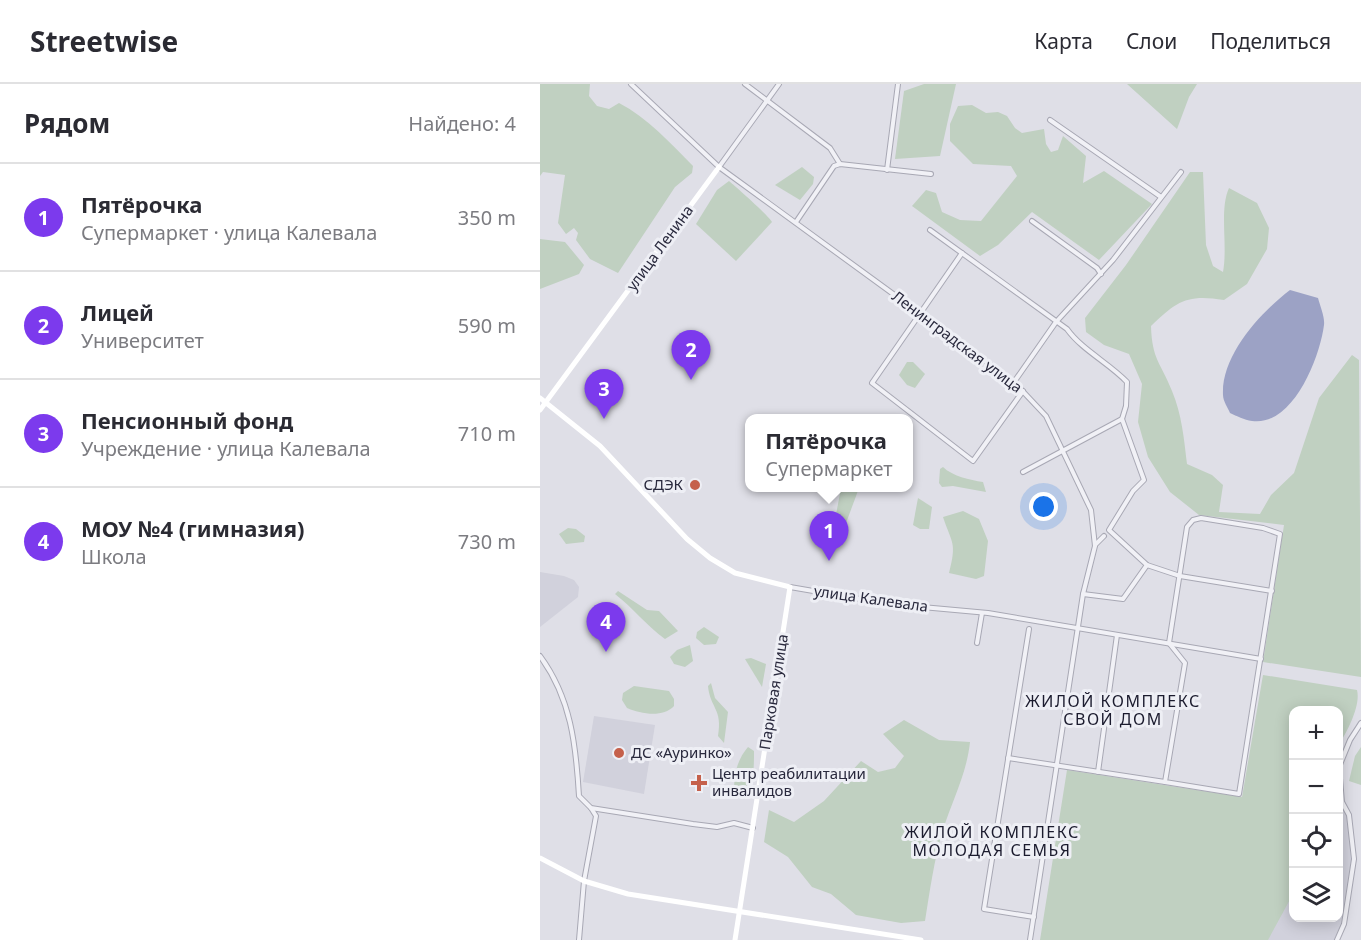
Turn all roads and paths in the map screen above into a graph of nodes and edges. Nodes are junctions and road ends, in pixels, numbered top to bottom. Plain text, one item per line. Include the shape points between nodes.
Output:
1 (631, 84) edge
2 (745, 84) edge
3 (779, 84) edge
4 (898, 84) edge
5 (767, 100) junction
6 (1050, 120) dead end
7 (840, 164) junction
8 (719, 167) junction
9 (887, 170) junction
10 (1181, 172) dead end
11 (930, 174) dead end
12 (1161, 197) junction
13 (1032, 221) dead end
14 (796, 222) junction
15 (930, 230) dead end
16 (962, 254) junction
17 (1101, 274) junction
18 (919, 313) junction
19 (1056, 322) junction
20 (1014, 382) junction
21 (1023, 391) junction
22 (540, 398) edge
23 (546, 402) junction
24 (540, 410) edge
25 (912, 414) edge
26 (913, 415) edge
27 (1122, 419) junction
28 (1065, 452) junction
29 (1023, 472) dead end
30 (1104, 536) dead end
31 (1095, 546) junction
32 (1147, 565) junction
33 (1180, 576) junction
34 (790, 587) junction
35 (1272, 591) junction
36 (1083, 594) junction
37 (981, 613) junction
38 (1032, 621) junction
39 (1078, 629) junction
40 (1117, 635) junction
41 (977, 643) dead end
42 (1169, 643) junction
43 (540, 656) edge
44 (1261, 659) junction
45 (1361, 723) edge
46 (1008, 758) junction
47 (1057, 765) junction
48 (1098, 772) junction
49 (1165, 782) junction
50 (591, 808) junction
51 (753, 828) junction
52 (540, 858) edge
53 (584, 881) junction
54 (738, 911) junction
55 (1034, 917) junction
56 (579, 940) edge
57 (735, 940) edge
58 (921, 940) edge
59 (1030, 940) edge
60 (1337, 940) edge

1 - 8 street, Ленинградская улица
2 - 5 street
3 - 5 street, улица Ленина
4 - 9 street
5 - 7 street via 830,148
5 - 8 street, улица Ленина
6 - 12 street
7 - 9 street
7 - 14 street via 834,166
8 - 14 street, Ленинградская улица
8 - 23 main road, улица Ленина
9 - 11 street
10 - 12 street
12 - 17 street
13 - 17 street
14 - 18 street, Ленинградская улица
15 - 16 street
16 - 18 street
16 - 19 street
17 - 19 street
18 - 20 street, Ленинградская улица
18 - 25 street via 872,383
19 - 20 street
19 - 27 street via 1127,382
20 - 21 street, Ленинградская улица
21 - 26 street via 973,461
21 - 28 street, Ленинградская улица via 1046,416
22 - 23 main road, улица Калевала
23 - 24 main road, улица Ленина
23 - 34 main road, улица Калевала via 600,446 682,534 710,558 735,573
27 - 28 street
27 - 32 street via 1144,480 1109,530
28 - 29 street
28 - 31 street, Ленинградская улица via 1091,510
30 - 31 street
31 - 36 street, Ленинградская улица
32 - 33 street
32 - 36 street via 1123,599
33 - 35 street
33 - 35 street via 1187,527 1193,520 1263,528 1280,534
33 - 42 street
34 - 37 street, улица Калевала via 889,604
34 - 51 main road, Парковая улица
35 - 44 street
36 - 39 street, Ленинградская улица
37 - 38 street, улица Калевала
37 - 41 street
38 - 39 street, улица Калевала
38 - 46 street
39 - 40 street, улица Калевала
39 - 47 street, Ленинградская улица
40 - 42 street, улица Калевала
40 - 48 street
42 - 44 street, улица Калевала
42 - 49 street via 1185,663
43 - 50 street via 556,679 570,718 579,796
44 - 49 street via 1239,794
45 - 60 street via 1339,767 1354,859 1344,924
46 - 47 street
46 - 55 street via 984,909
47 - 48 street
47 - 55 street, Ленинградская улица
48 - 49 street
50 - 51 street via 693,824 734,823
50 - 53 street via 596,816
51 - 54 main road, Парковая улица
52 - 53 main road
53 - 54 main road via 627,894
53 - 56 street
54 - 57 main road, Парковая улица
54 - 58 main road
55 - 59 street, Ленинградская улица

